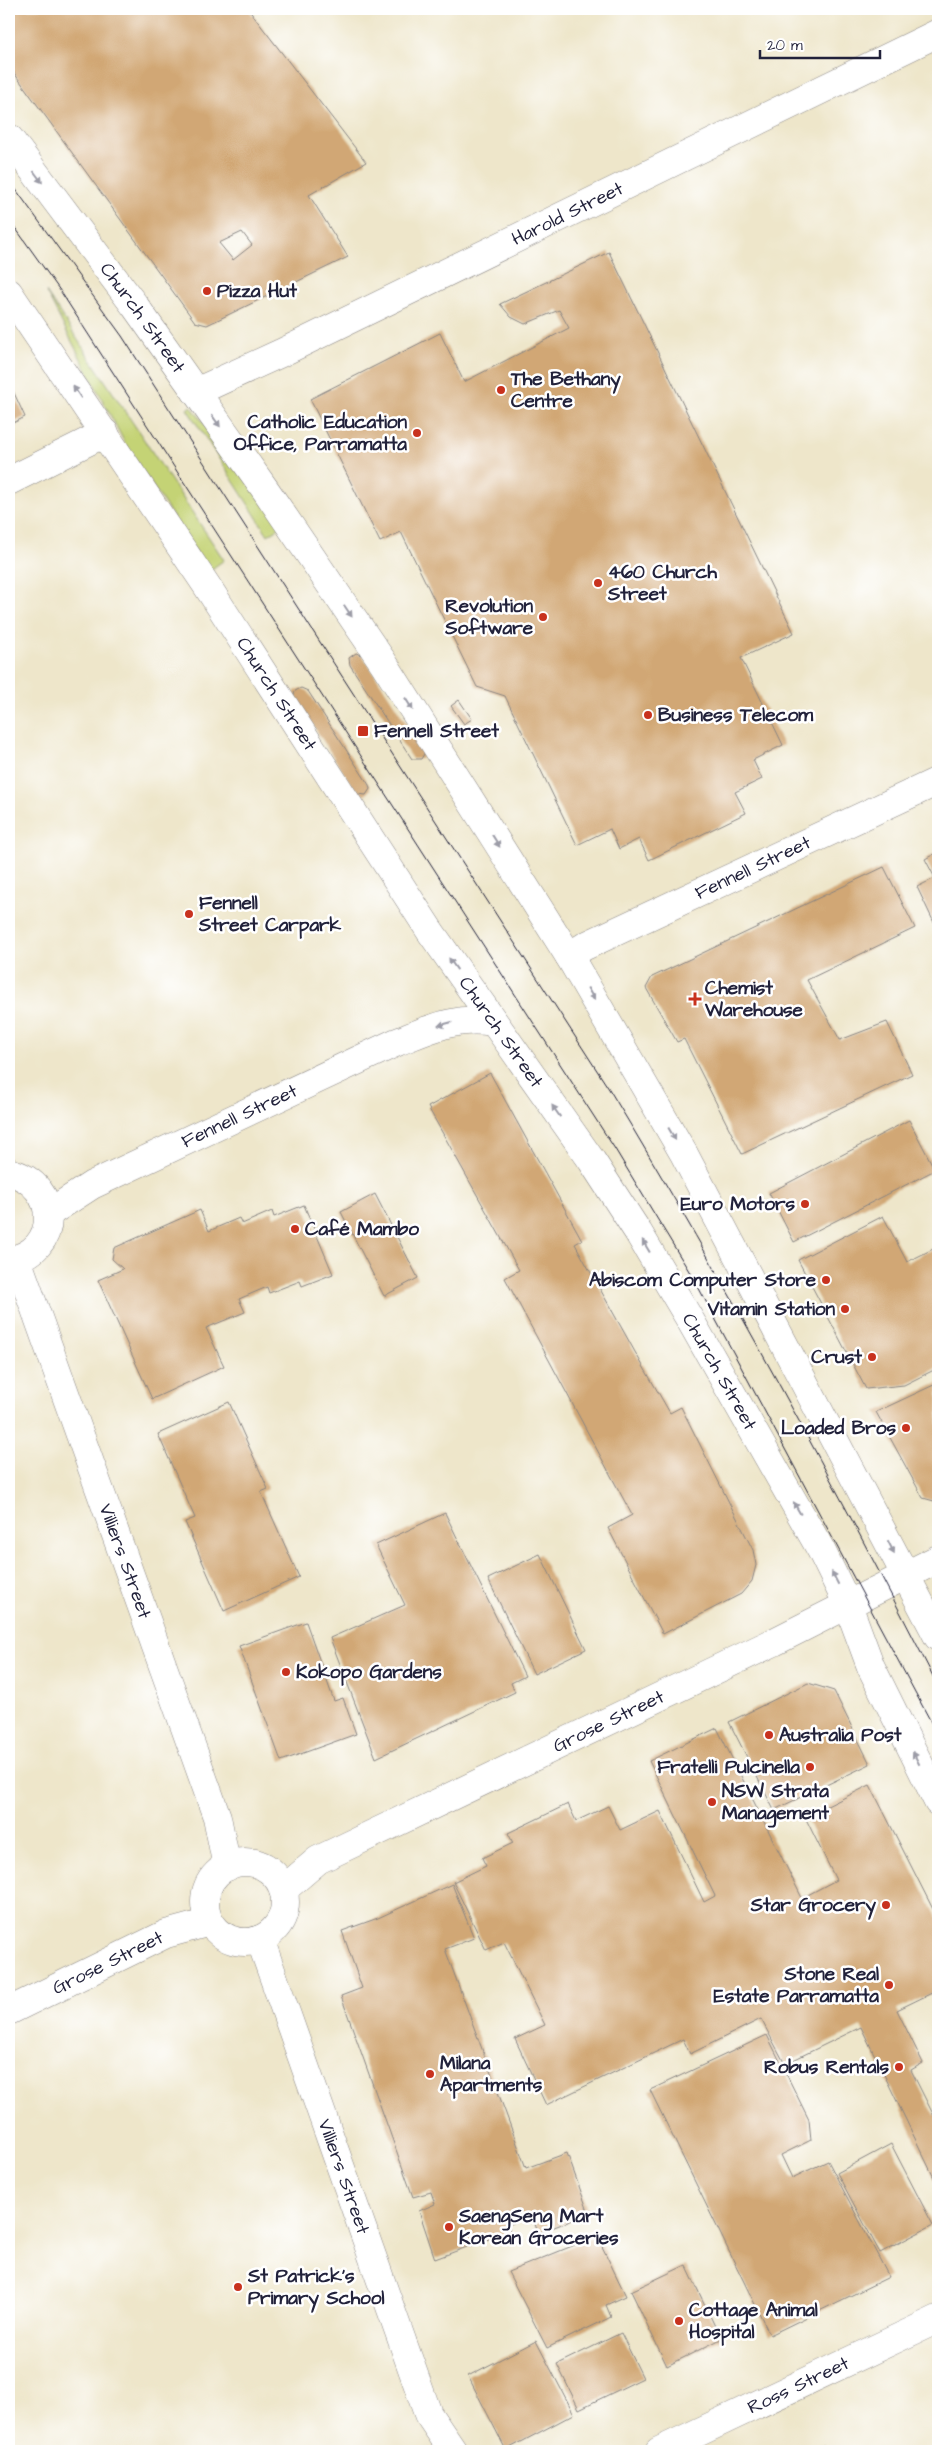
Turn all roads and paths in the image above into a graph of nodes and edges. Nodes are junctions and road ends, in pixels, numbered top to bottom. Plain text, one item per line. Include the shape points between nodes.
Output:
1 (938, 33) edge
2 (9, 138) edge
3 (9, 293) edge
4 (196, 392) junction
5 (105, 433) junction
6 (9, 481) edge
7 (938, 781) edge
8 (569, 956) junction
9 (492, 1022) junction
10 (9, 1172) edge
11 (49, 1213) junction
12 (13, 1259) edge
13 (938, 1559) edge
14 (906, 1575) junction
15 (848, 1605) junction
16 (938, 1637) edge
17 (938, 1802) edge
18 (227, 1867) junction
19 (283, 1890) junction
20 (210, 1922) junction
21 (260, 1939) junction
22 (9, 2011) edge
23 (938, 2319) edge
24 (428, 2414) junction
25 (432, 2451) edge
26 (453, 2451) edge
27 (659, 2451) edge

1 - 4 street, Harold Street
2 -> 4 street, Church Street
5 -> 3 street, Church Street
4 -> 8 street, Church Street via 383,662
5 - 6 street
9 -> 5 street, Church Street
7 - 8 street, Fennell Street
8 -> 14 street, Church Street via 684,1154
9 -> 11 street, Fennell Street via 474,1019 437,1026 347,1064 92,1185
15 -> 9 street, Church Street via 821,1550 638,1232 592,1161
10 - 11 street via 24,1176 36,1185 45,1198
11 - 12 street via 45,1232 37,1245 25,1255
12 - 18 street, Villiers Street via 217,1817
13 - 14 street, Grose Street
14 - 15 street, Grose Street
14 - 16 street, Church Street
17 -> 15 street, Church Street via 871,1667
15 - 19 street, Grose Street via 318,1860
18 - 19 street via 240,1862 264,1867 275,1875
18 - 20 street via 211,1881 206,1894
19 - 21 street via 285,1905 282,1919 271,1933
20 - 21 street via 221,1934 234,1941
20 - 22 street, Grose Street via 166,1934
21 - 24 street, Villiers Street
23 - 27 street, Ross Street
24 - 25 street
24 - 26 street

